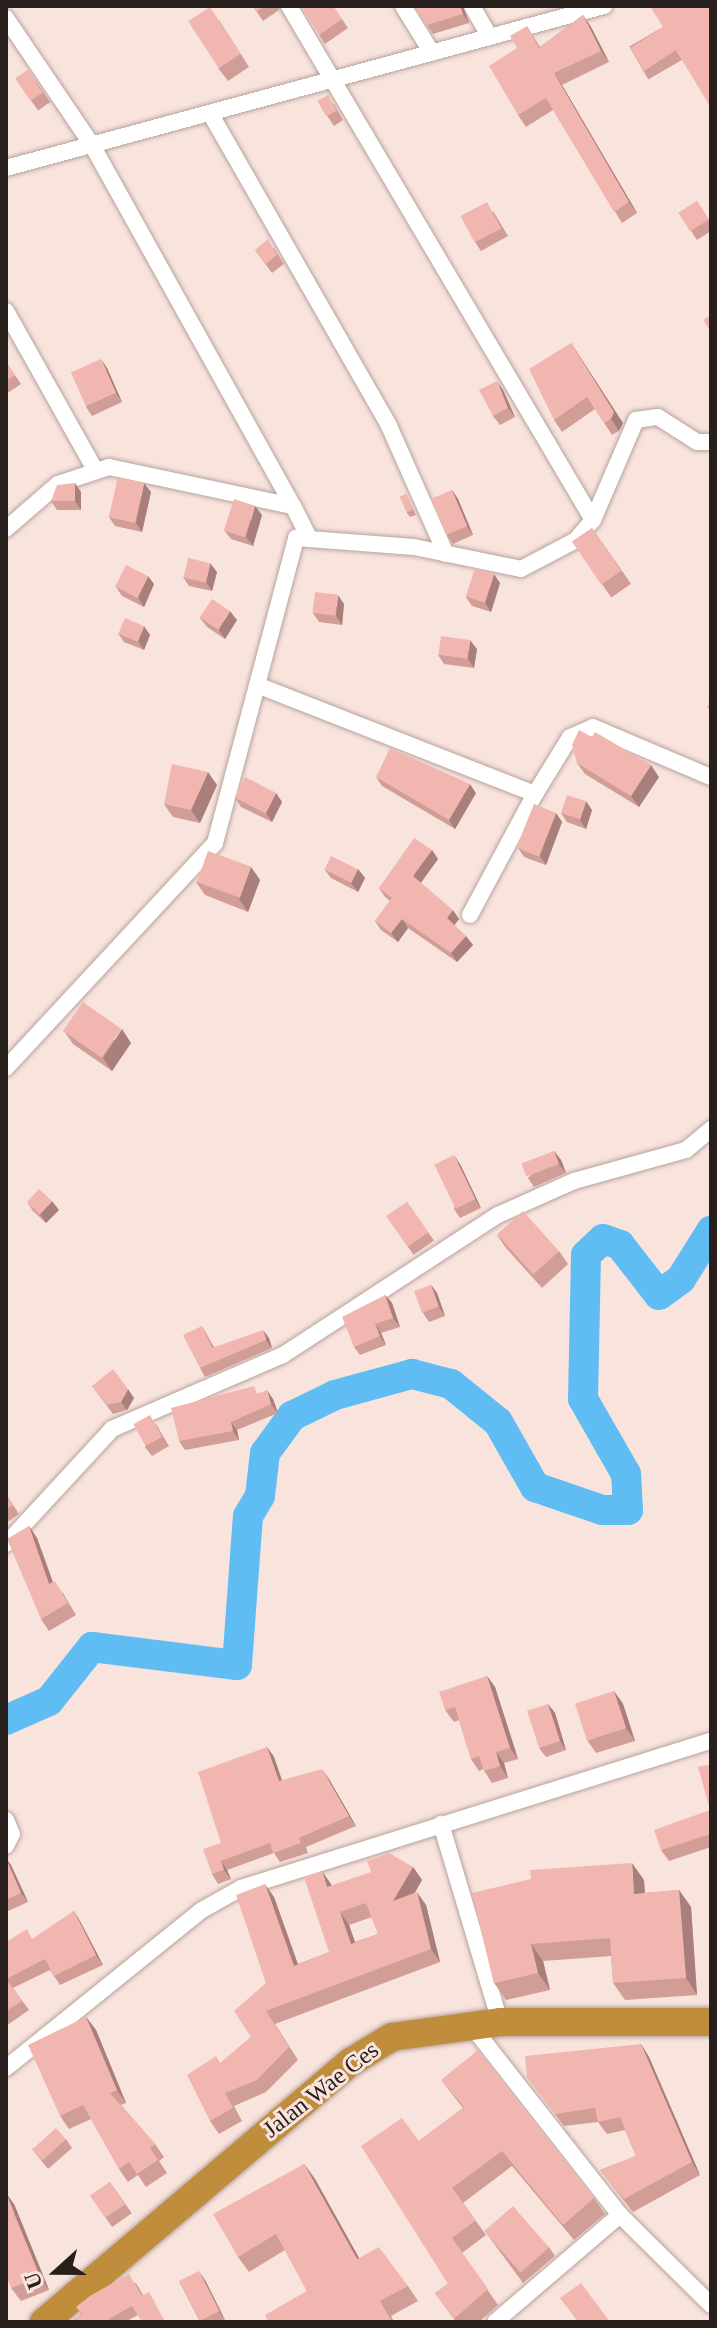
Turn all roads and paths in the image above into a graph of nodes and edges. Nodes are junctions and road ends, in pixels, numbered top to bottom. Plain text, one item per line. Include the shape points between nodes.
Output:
1 (289, 6) edge
2 (403, 6) edge
3 (472, 6) edge
4 (604, 6) edge
5 (6, 18) edge
6 (490, 37) junction
7 (432, 53) junction
8 (332, 80) junction
9 (210, 113) junction
10 (92, 145) junction
11 (6, 168) edge
12 (6, 311) edge
13 (711, 442) edge
14 (94, 468) junction
15 (293, 506) junction
16 (593, 520) junction
17 (6, 529) edge
18 (307, 534) junction
19 (446, 554) junction
20 (257, 685) junction
21 (711, 777) edge
22 (535, 794) junction
23 (470, 915) dead end
24 (6, 1068) edge
25 (711, 1129) edge
26 (6, 1544) edge
27 (711, 1741) edge
28 (6, 1820) edge
29 (441, 1824) junction
30 (6, 1846) edge
31 (500, 2022) junction
32 (711, 2022) edge
33 (471, 2025) junction
34 (6, 2068) edge
35 (620, 2215) junction
36 (711, 2305) edge
37 (44, 2322) edge
38 (495, 2322) edge

1 - 8 street
2 - 7 street
3 - 6 street
4 - 6 street
5 - 10 street
6 - 7 street
7 - 8 street
8 - 9 street
8 - 16 street
9 - 10 street
9 - 19 street via 389,426
10 - 11 street
10 - 15 street
12 - 14 street
13 - 16 street via 697,442 658,417 636,420
14 - 15 street via 207,482
14 - 17 street via 58,484
15 - 18 street
16 - 19 street via 576,540 521,569
18 - 19 street
18 - 20 street via 291,544
20 - 22 street
20 - 24 street via 210,852 162,894
21 - 22 street via 593,727 570,737
22 - 23 street
25 - 26 street via 686,1150 574,1181 498,1215 283,1355 112,1429
27 - 29 street
28 - 30 street via 12,1834
29 - 31 street
29 - 34 street via 241,1888 202,1910
31 - 32 highway, Jalan Wae Ces
31 - 33 highway, Jalan Wae Ces
33 - 35 street
33 - 37 highway, Jalan Wae Ces via 403,2033 351,2062
35 - 36 street
35 - 38 street

